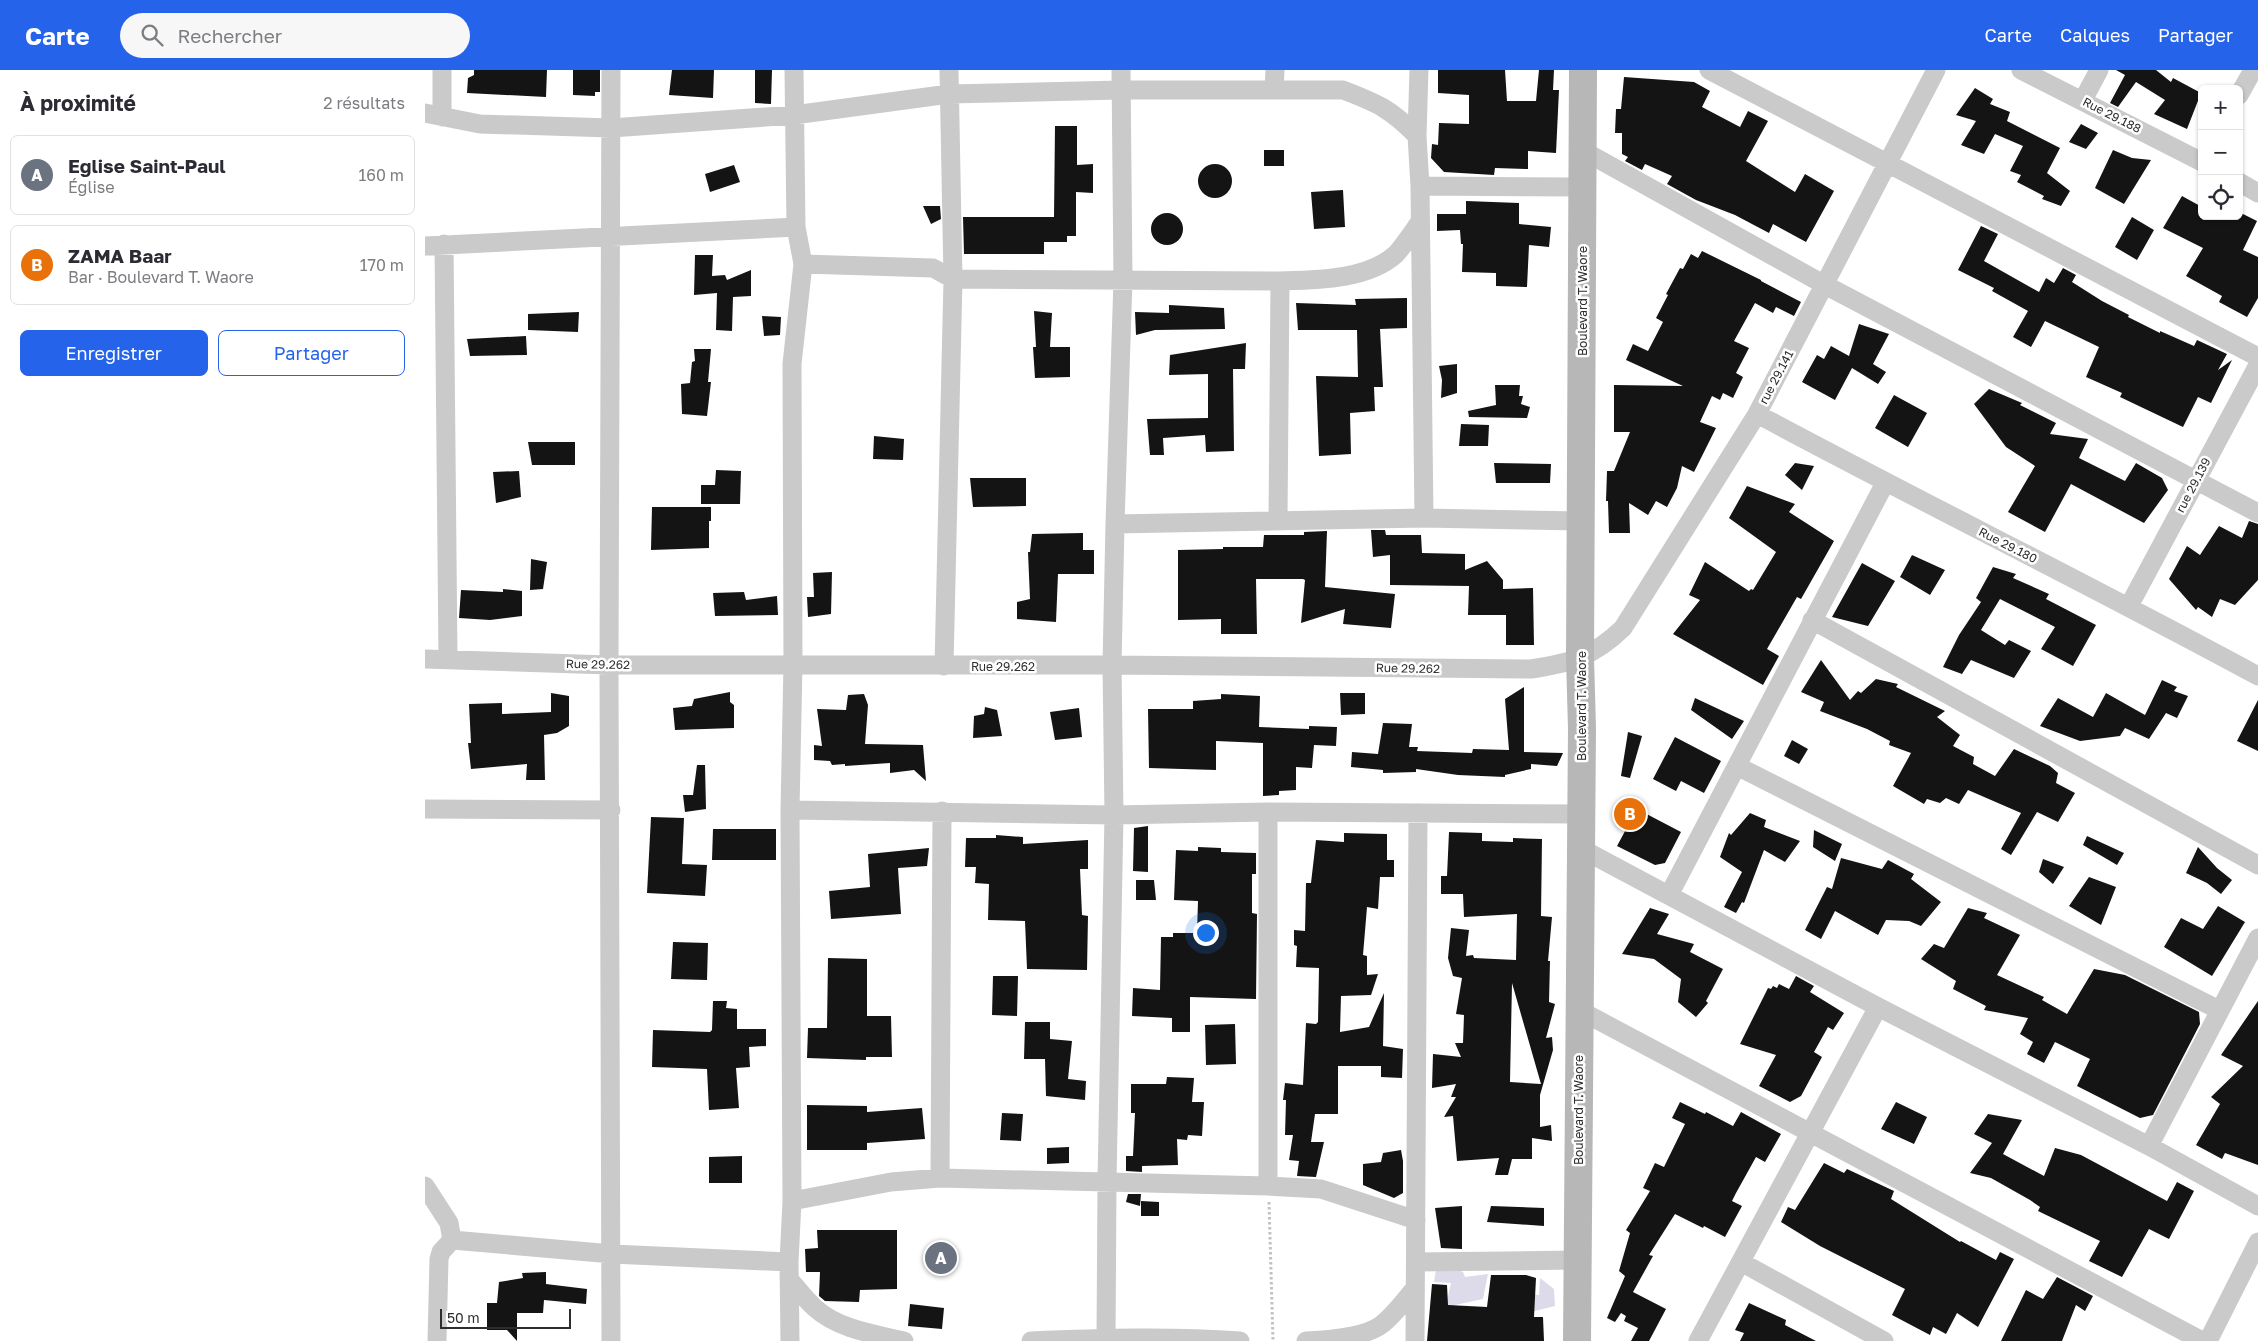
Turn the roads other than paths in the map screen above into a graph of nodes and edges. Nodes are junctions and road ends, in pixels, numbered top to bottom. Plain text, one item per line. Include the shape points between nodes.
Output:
1 (442, 70) edge
2 (611, 70) edge
3 (794, 70) edge
4 (949, 70) edge
5 (1121, 70) edge
6 (1275, 70) edge
7 (1419, 70) edge
8 (1583, 70) edge
9 (1709, 70) edge
10 (1936, 70) edge
11 (2021, 70) edge
12 (2099, 70) edge
13 (2253, 70) edge
14 (2243, 88) edge
15 (1121, 90) junction
16 (1274, 90) junction
17 (949, 94) junction
18 (2083, 100) junction
19 (433, 115) edge
20 (794, 115) junction
21 (611, 128) junction
22 (1417, 136) junction
23 (1583, 150) junction
24 (2198, 160) edge
25 (1887, 164) junction
26 (2243, 184) edge
27 (1420, 186) junction
28 (1582, 187) junction
29 (2258, 193) edge
30 (1419, 223) junction
31 (796, 227) junction
32 (610, 236) junction
33 (444, 244) junction
34 (425, 246) edge
35 (803, 264) junction
36 (953, 279) junction
37 (1123, 280) junction
38 (1280, 281) junction
39 (1825, 285) junction
40 (2258, 357) edge
41 (2258, 365) edge
42 (1757, 414) junction
43 (2196, 481) junction
44 (1885, 483) junction
45 (2258, 513) edge
46 (1425, 518) junction
47 (1278, 520) junction
48 (1581, 521) junction
49 (1115, 524) junction
50 (2129, 606) junction
51 (1812, 620) junction
52 (1580, 658) junction
53 (425, 659) edge
54 (448, 660) junction
55 (793, 664) junction
56 (609, 665) junction
57 (1113, 665) junction
58 (944, 666) junction
59 (2258, 676) edge
60 (1737, 766) junction
61 (425, 810) edge
62 (611, 810) junction
63 (790, 810) junction
64 (942, 812) junction
65 (1268, 812) junction
66 (1418, 813) junction
67 (1580, 814) junction
68 (1114, 815) junction
69 (1579, 848) junction
70 (2258, 865) edge
71 (1669, 896) junction
72 (2258, 938) edge
73 (1878, 1007) junction
74 (1579, 1010) junction
75 (2219, 1010) junction
76 (1811, 1133) junction
77 (2149, 1146) junction
78 (940, 1178) junction
79 (1107, 1182) junction
80 (425, 1186) edge
81 (1268, 1186) junction
82 (792, 1201) junction
83 (2258, 1206) edge
84 (1416, 1220) junction
85 (452, 1240) junction
86 (2258, 1242) edge
87 (612, 1254) junction
88 (1578, 1260) junction
89 (1416, 1262) junction
90 (1741, 1262) junction
91 (789, 1270) junction
92 (1415, 1288) junction
93 (1871, 1338) edge
94 (1106, 1340) edge
95 (437, 1341) edge
96 (611, 1341) edge
97 (790, 1341) edge
98 (904, 1341) edge
99 (1031, 1341) edge
100 (1240, 1341) edge
101 (1306, 1341) edge
102 (1415, 1341) edge
103 (1577, 1341) edge
104 (1698, 1341) edge
105 (2202, 1341) edge
106 (2208, 1341) edge

1 - 19 street
2 - 21 street
3 - 20 street
4 - 17 street
5 - 15 street
6 - 16 street
7 - 22 street
8 - 23 street, Boulevard T. Waore
9 - 25 street
10 - 25 street, rue 29.141
11 - 18 street, Rue 29.188
12 - 18 street
13 - 14 street
15 - 16 street
15 - 17 street
15 - 37 street
16 - 22 street via 1343,90 1377,102 1400,118
17 - 20 street
17 - 36 street
18 - 24 street, Rue 29.188
19 - 21 street via 480,124
20 - 21 street
20 - 31 street
21 - 32 street
22 - 27 street
23 - 28 street, Boulevard T. Waore
23 - 39 street
25 - 39 street, rue 29.141
25 - 40 street
26 - 29 street
27 - 28 street
27 - 30 street
28 - 48 street, Boulevard T. Waore
30 - 38 street via 1395,254 1371,268 1332,279
30 - 46 street
31 - 32 street
31 - 35 street
32 - 33 street
32 - 56 street
33 - 34 street
33 - 54 street
35 - 36 street via 933,268
35 - 55 street via 792,364
36 - 37 street
36 - 58 street
37 - 38 street
37 - 49 street
38 - 47 street
39 - 42 street, rue 29.141
39 - 43 street
41 - 43 street, rue 29.139
42 - 44 street, Rue 29.180
42 - 52 street, rue 29.141 via 1623,628 1605,645
43 - 45 street
43 - 50 street, rue 29.139
44 - 50 street, Rue 29.180
44 - 51 street
46 - 47 street
46 - 48 street
47 - 49 street
48 - 52 street, Boulevard T. Waore
49 - 57 street
50 - 59 street, Rue 29.180
51 - 60 street
51 - 70 street
52 - 57 street, Rue 29.262 via 1531,669
52 - 67 street, Boulevard T. Waore
53 - 54 street, Rue 29.262
54 - 56 street, Rue 29.262
55 - 56 street, Rue 29.262
55 - 58 street, Rue 29.262
55 - 63 street
56 - 62 street
57 - 58 street, Rue 29.262
57 - 68 street
60 - 71 street
60 - 75 street
61 - 62 street
62 - 87 street
63 - 64 street
63 - 82 street
64 - 68 street
64 - 78 street
65 - 66 street
65 - 68 street
65 - 81 street
66 - 67 street
66 - 84 street
67 - 69 street, Boulevard T. Waore
68 - 79 street
69 - 71 street
69 - 74 street, Boulevard T. Waore
71 - 73 street
72 - 75 street
73 - 76 street
73 - 77 street
74 - 76 street
74 - 88 street, Boulevard T. Waore
75 - 77 street
76 - 90 street
76 - 105 street
77 - 83 street
78 - 79 street
78 - 82 street via 891,1182
79 - 81 street
79 - 94 street
80 - 85 street via 449,1223
81 - 84 street via 1321,1189
82 - 91 street
84 - 89 street
85 - 87 street
85 - 95 street via 439,1259
86 - 106 street
87 - 91 street
87 - 96 street
88 - 89 street
88 - 103 street, Boulevard T. Waore
89 - 92 street
90 - 93 street
90 - 104 street
91 - 97 street
91 - 98 street via 814,1307 838,1322
92 - 101 street via 1376,1329
92 - 102 street
94 - 99 street
94 - 100 street via 1207,1338

